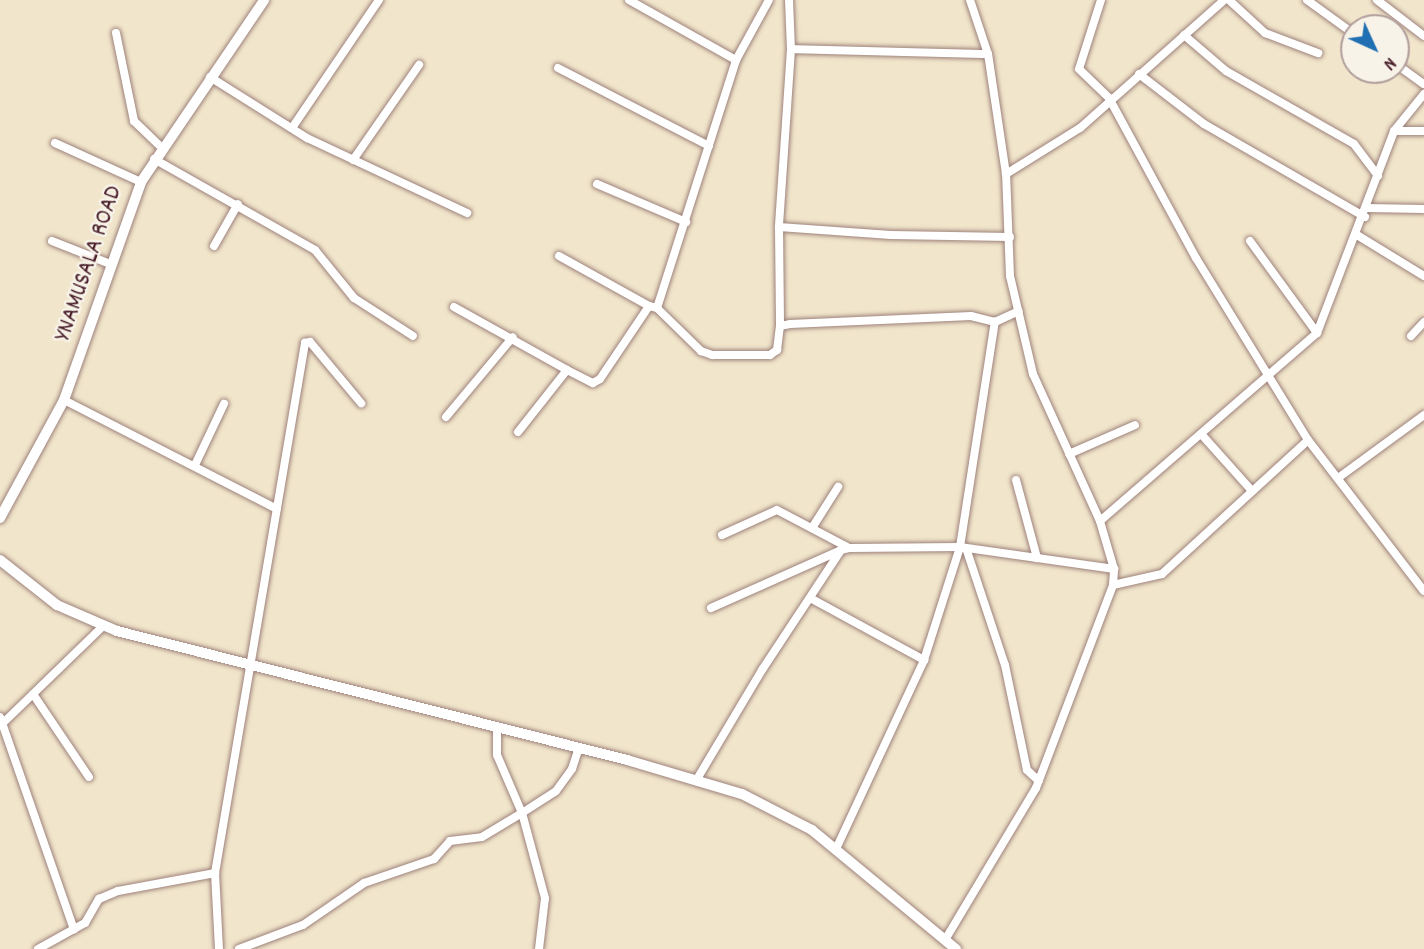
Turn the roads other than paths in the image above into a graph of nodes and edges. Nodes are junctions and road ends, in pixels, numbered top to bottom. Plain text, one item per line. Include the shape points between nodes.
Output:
1 (264, 0) edge
2 (379, 0) edge
3 (629, 0) edge
4 (769, 0) edge
5 (789, 0) edge
6 (970, 0) edge
7 (1101, 0) edge
8 (1226, 0) edge
9 (1307, 0) edge
10 (1377, 0) edge
11 (1340, 24) edge
12 (116, 33) dead end
13 (1184, 35) junction
14 (1424, 36) edge
15 (791, 49) junction
16 (1318, 53) dead end
17 (988, 54) junction
18 (736, 60) junction
19 (419, 65) dead end
20 (558, 68) dead end
21 (1139, 74) junction
22 (210, 77) junction
23 (1424, 94) edge
24 (1109, 98) junction
25 (292, 128) junction
26 (1394, 131) junction
27 (1424, 131) edge
28 (55, 143) dead end
29 (709, 146) junction
30 (161, 147) junction
31 (154, 159) junction
32 (353, 160) junction
33 (1006, 174) junction
34 (1378, 176) junction
35 (141, 182) junction
36 (597, 184) dead end
37 (237, 204) junction
38 (1424, 209) edge
39 (1366, 212) junction
40 (467, 213) dead end
41 (686, 222) junction
42 (779, 227) junction
43 (1357, 235) junction
44 (1010, 237) junction
45 (52, 241) dead end
46 (1250, 241) dead end
47 (214, 246) dead end
48 (559, 256) dead end
49 (110, 264) junction
50 (1424, 276) edge
51 (454, 307) dead end
52 (653, 307) junction
53 (1019, 311) junction
54 (995, 322) junction
55 (1424, 322) edge
56 (780, 326) junction
57 (1317, 333) junction
58 (413, 335) dead end
59 (1411, 336) dead end
60 (513, 337) junction
61 (567, 370) junction
62 (1269, 377) junction
63 (64, 400) junction
64 (361, 403) dead end
65 (224, 404) dead end
66 (446, 417) dead end
67 (1424, 417) edge
68 (1135, 425) dead end
69 (518, 432) dead end
70 (1202, 435) junction
71 (1308, 440) junction
72 (1069, 454) junction
73 (195, 465) junction
74 (1338, 478) junction
75 (1016, 480) dead end
76 (838, 487) dead end
77 (1252, 491) junction
78 (277, 509) junction
79 (0, 518) edge
80 (1100, 522) junction
81 (812, 528) junction
82 (722, 536) dead end
83 (963, 547) junction
84 (845, 549) junction
85 (1037, 558) junction
86 (0, 560) edge
87 (1114, 569) junction
88 (1113, 585) junction
89 (1424, 591) edge
90 (812, 599) junction
91 (712, 608) dead end
92 (103, 626) junction
93 (924, 660) junction
94 (250, 665) junction
95 (33, 694) junction
96 (1, 721) edge
97 (497, 727) junction
98 (579, 748) junction
99 (89, 777) dead end
100 (697, 779) junction
101 (1039, 781) junction
102 (522, 813) junction
103 (836, 849) junction
104 (215, 873) junction
105 (75, 929) junction
106 (945, 940) junction
107 (38, 949) edge
108 (219, 949) edge
109 (239, 949) edge
110 (539, 949) edge
111 (956, 949) edge

1 - 22 main road, YNAMUSALA ROAD
2 - 25 street
3 - 18 street
4 - 18 street
5 - 15 street
6 - 17 street
7 - 24 street via 1079,69
8 - 13 street
8 - 16 street via 1265,33
9 - 11 street
10 - 14 street
12 - 30 street via 134,121
13 - 21 street
13 - 34 street via 1226,71 1354,144
15 - 17 street
15 - 42 street
17 - 33 street
18 - 29 street
19 - 32 street
20 - 29 street
21 - 24 street
21 - 39 street via 1197,120
22 - 25 street
22 - 30 main road, YNAMUSALA ROAD
23 - 26 street
24 - 33 street via 1055,147
24 - 62 street via 1196,258
25 - 32 street
26 - 27 street
26 - 34 street
28 - 35 street
29 - 41 street
30 - 31 main road, YNAMUSALA ROAD
31 - 35 main road, YNAMUSALA ROAD
31 - 37 street
32 - 40 street
33 - 44 street
34 - 39 street
35 - 49 main road, YNAMUSALA ROAD
36 - 41 street
37 - 47 street
37 - 58 street via 315,250 354,298
38 - 39 street
39 - 43 street
41 - 52 street
42 - 44 street via 891,236
42 - 56 street
43 - 50 street
43 - 57 street
44 - 53 street via 1010,276
45 - 49 street
46 - 57 street
48 - 52 street
49 - 63 main road, YNAMUSALA ROAD
51 - 60 street
52 - 56 street via 701,351 712,355 770,355 777,350
52 - 61 street via 600,380 593,383
53 - 54 street
53 - 72 street via 1033,374
54 - 56 street via 971,316
54 - 83 street
55 - 59 street
57 - 62 street
60 - 61 street
60 - 66 street
61 - 69 street
62 - 70 street
62 - 71 street
63 - 73 street
63 - 79 main road, YNAMUSALA ROAD
64 - 78 street via 310,342 304,343
65 - 73 street
67 - 74 street
68 - 72 street
70 - 77 street
70 - 80 street
71 - 74 street
71 - 77 street
72 - 80 street
73 - 78 street
74 - 89 street
75 - 85 street
76 - 81 street
77 - 88 street via 1162,574
78 - 94 street
80 - 87 street
81 - 82 street via 777,510
81 - 84 street
83 - 84 street
83 - 85 street
83 - 93 street
83 - 101 street via 1006,665 1027,770
84 - 90 street
84 - 91 street
85 - 87 street
86 - 92 main road via 57,605
87 - 88 street
88 - 101 street
90 - 93 street
90 - 100 street via 762,670
92 - 94 main road
92 - 95 street
93 - 103 street
94 - 97 main road
94 - 104 street
95 - 96 street
95 - 99 street
96 - 105 street
97 - 98 main road
97 - 102 street via 497,755
98 - 100 main road
98 - 102 street via 572,769 556,791
100 - 103 main road via 762,802
101 - 106 street via 1027,809
102 - 109 street via 482,837 450,841 435,859 364,883 303,925
102 - 110 street via 545,898
103 - 106 main road
104 - 105 street via 118,891 99,899 85,923
104 - 108 street
105 - 107 street
106 - 111 main road

